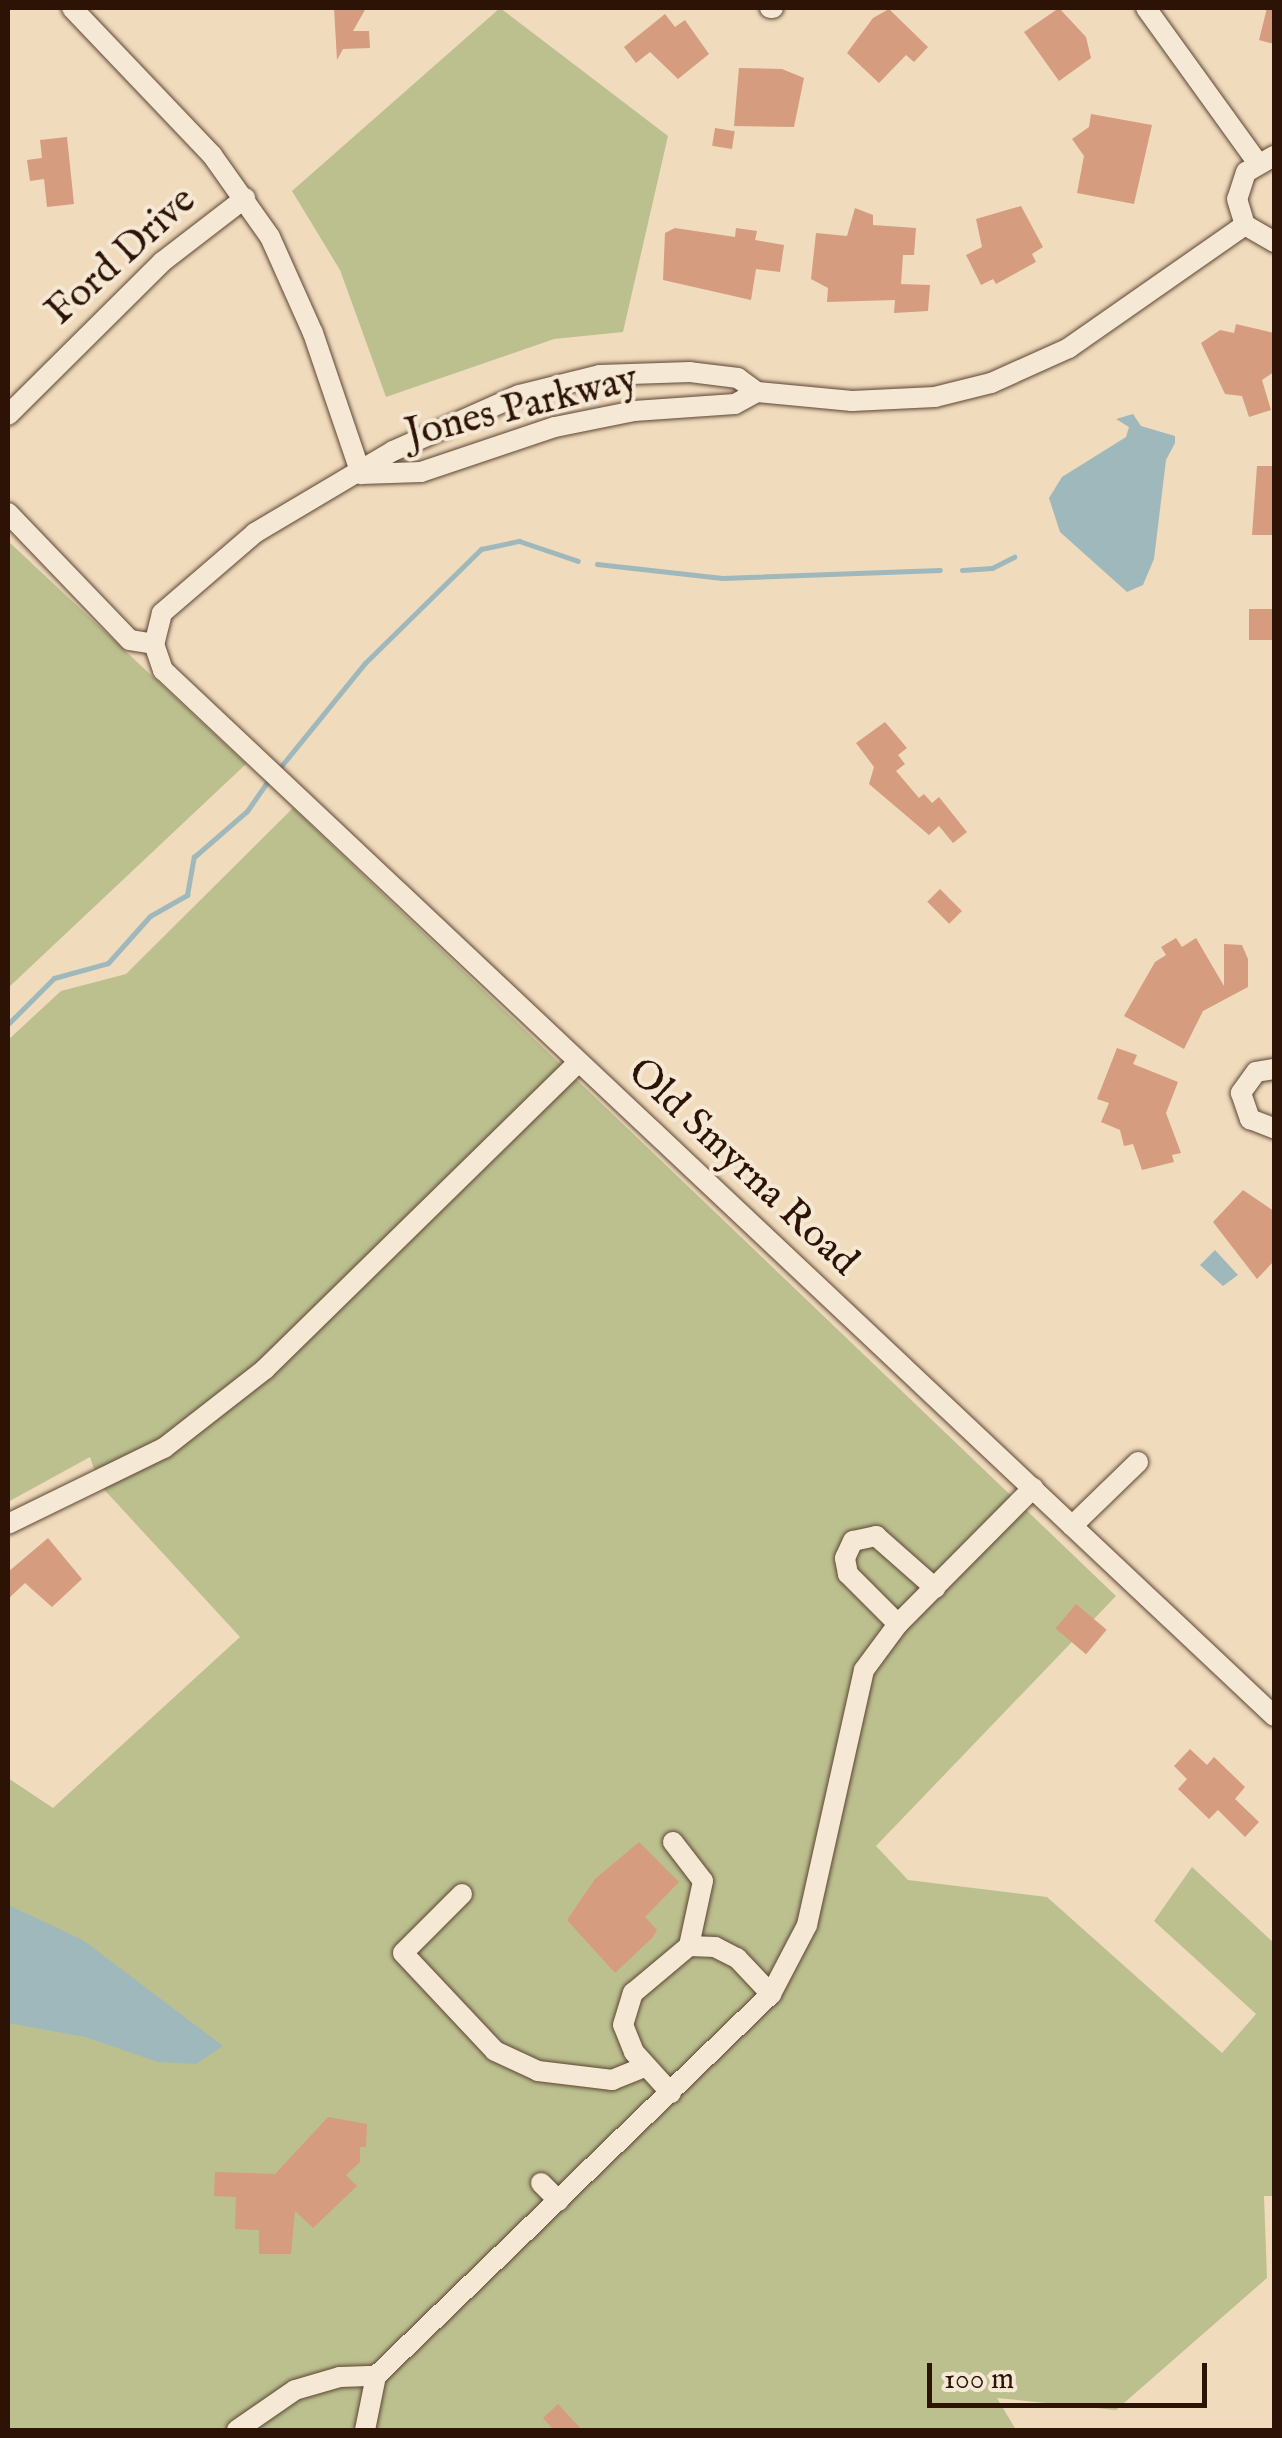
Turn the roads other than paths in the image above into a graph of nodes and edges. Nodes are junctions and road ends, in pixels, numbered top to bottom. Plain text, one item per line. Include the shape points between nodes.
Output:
1 (72, 8) edge
2 (1146, 8) edge
3 (1266, 159) edge
4 (244, 198) junction
5 (1246, 225) junction
6 (1274, 242) edge
7 (757, 392) junction
8 (8, 415) edge
9 (361, 474) junction
10 (8, 514) edge
11 (154, 644) junction
12 (578, 1062) junction
13 (1274, 1069) edge
14 (1274, 1128) edge
15 (1138, 1462) dead end
16 (1033, 1488) junction
17 (8, 1524) edge
18 (1072, 1526) junction
19 (935, 1588) junction
20 (898, 1624) junction
21 (1274, 1716) edge
22 (673, 1842) dead end
23 (462, 1894) dead end
24 (690, 1946) junction
25 (771, 1994) junction
26 (646, 2066) junction
27 (671, 2093) junction
28 (541, 2183) dead end
29 (559, 2201) junction
30 (376, 2376) junction
31 (237, 2430) edge
32 (365, 2430) edge

1 - 4 street
2 - 3 street
3 - 5 street via 1239,184
4 - 8 street, Ford Drive via 153,270
4 - 9 street via 292,280
5 - 6 street
5 - 7 street, Jones Parkway via 1069,348 991,383 902,400
7 - 9 street, Jones Parkway via 736,404 634,411 555,427 421,472
7 - 9 street, Jones Parkway via 738,378 690,372 574,380 477,412
9 - 11 street, Jones Parkway via 233,549 162,613
10 - 11 street via 130,640
11 - 12 street, Old Smyrna Road via 162,670
12 - 16 street, Old Smyrna Road
12 - 17 street via 264,1369 164,1448
13 - 14 street via 1256,1072 1242,1094 1250,1120
15 - 18 street
16 - 18 street, Old Smyrna Road
16 - 19 street
18 - 21 street, Old Smyrna Road
19 - 20 street
19 - 20 street via 882,1539 866,1535 853,1541 845,1558 848,1574
20 - 25 street via 858,1685 807,1924
22 - 24 street via 702,1881
23 - 26 street via 403,1954 494,2051 538,2071 612,2080
24 - 25 street via 737,1958
24 - 26 street via 633,1994 623,2025
25 - 27 street
26 - 27 street
27 - 29 street
28 - 29 street
29 - 30 street
30 - 31 street via 340,2377 295,2390
30 - 32 street

